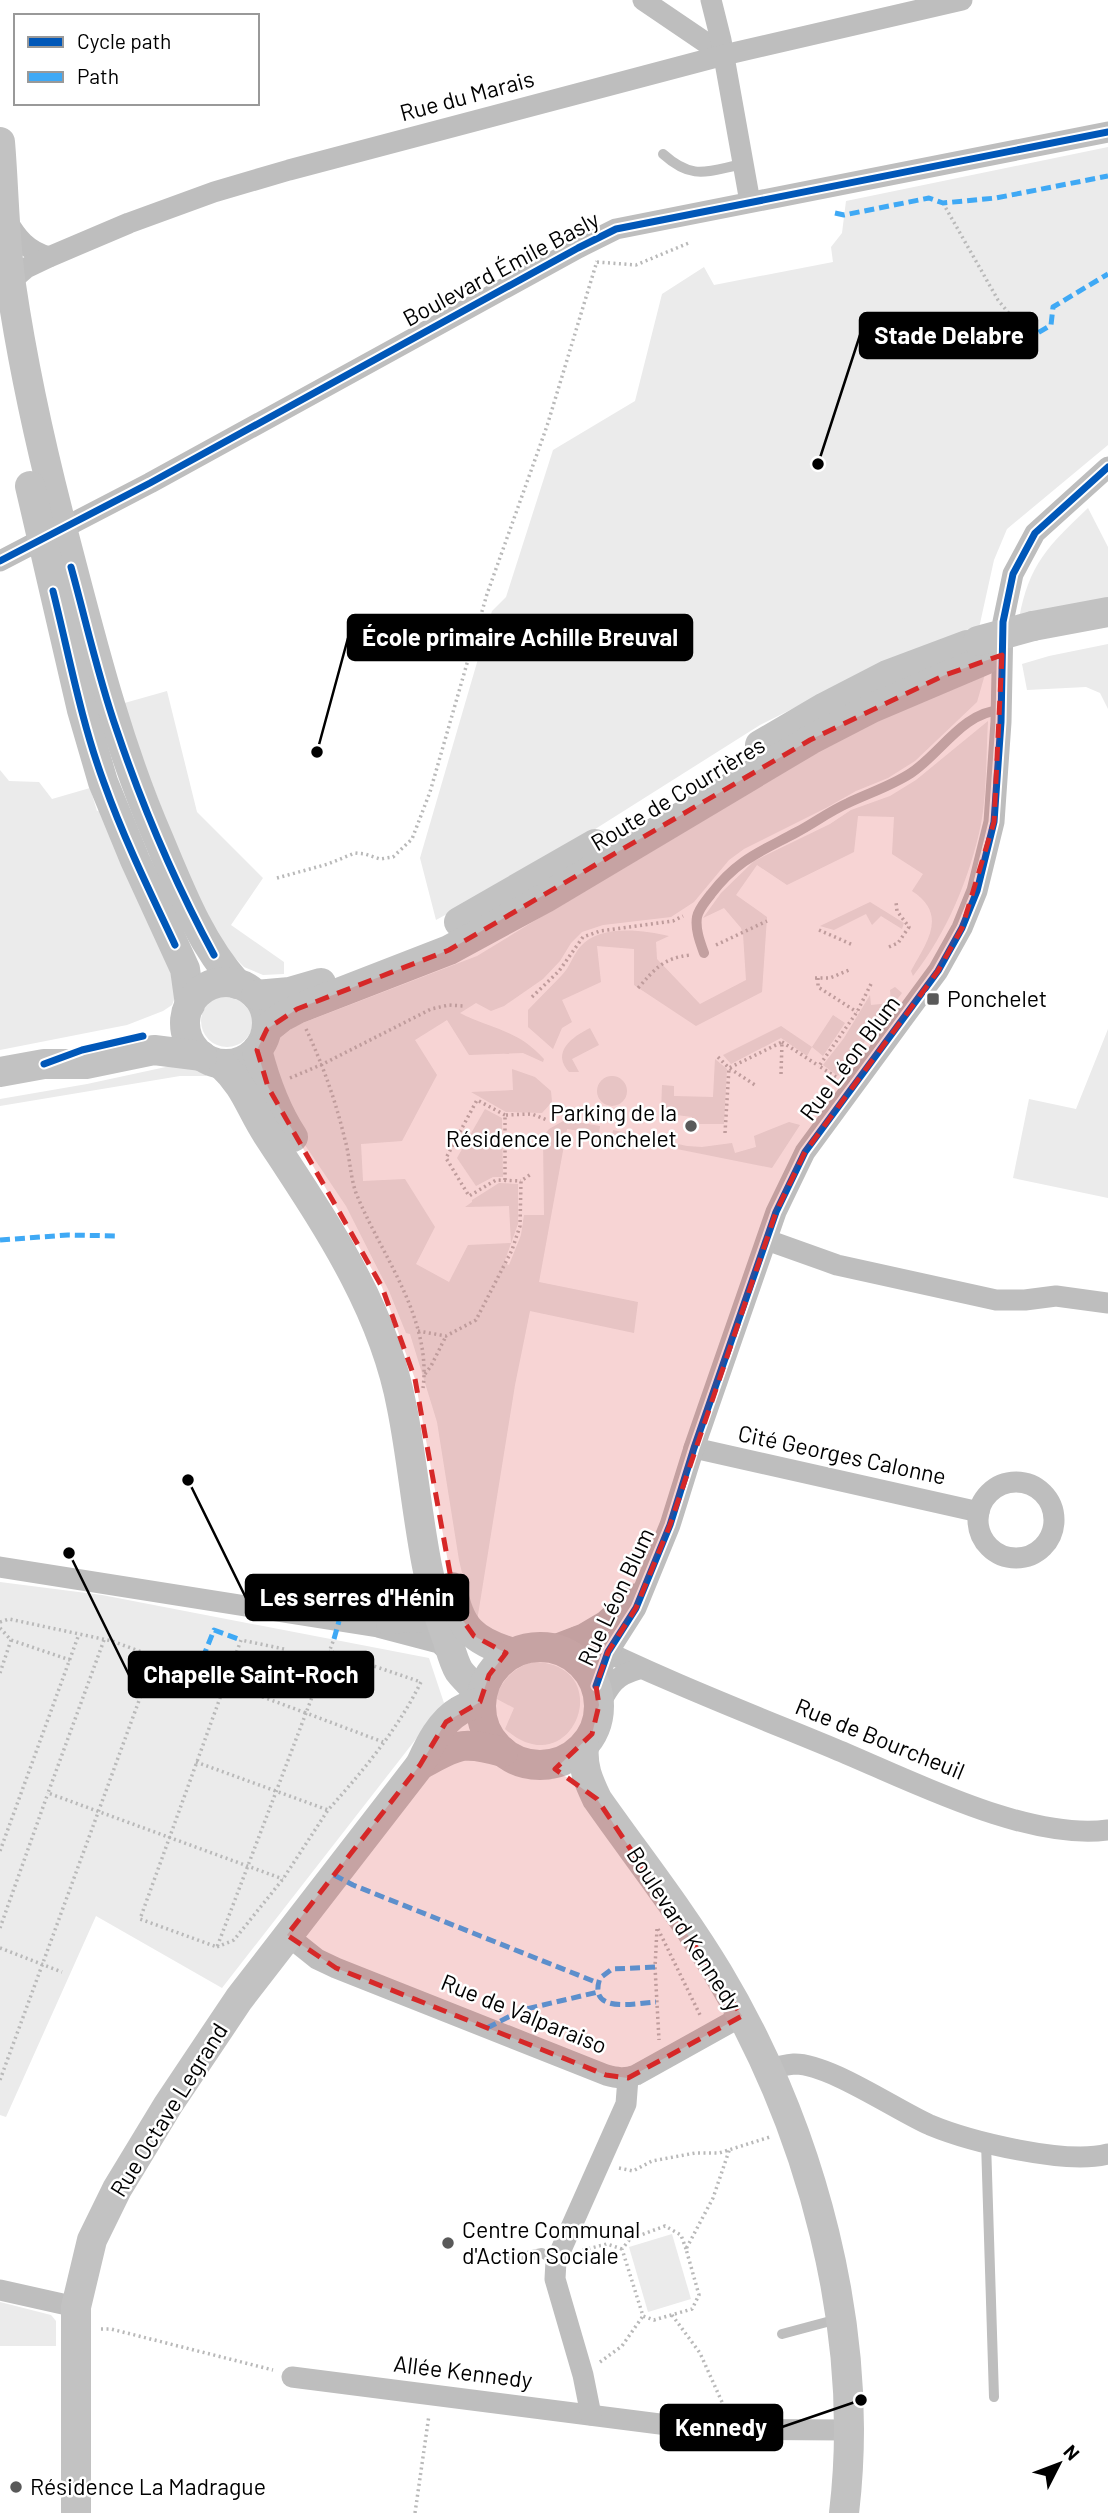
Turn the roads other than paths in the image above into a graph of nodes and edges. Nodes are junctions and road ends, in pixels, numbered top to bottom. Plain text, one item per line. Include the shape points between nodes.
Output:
1 (643, 0) edge
2 (711, 0) edge
3 (962, 0) edge
4 (724, 55) junction
5 (1108, 132) edge
6 (0, 142) edge
7 (663, 154) dead end
8 (743, 164) junction
9 (750, 202) junction
10 (6, 219) junction
11 (49, 257) junction
12 (5, 283) edge
13 (0, 332) edge
14 (1108, 467) edge
15 (52, 534) junction
16 (0, 561) edge
17 (53, 591) junction
18 (1108, 612) edge
19 (1108, 632) edge
20 (1035, 636) junction
21 (982, 650) junction
22 (1001, 710) junction
23 (704, 953) road end
24 (246, 989) junction
25 (187, 1013) junction
26 (262, 1040) junction
27 (212, 1060) junction
28 (44, 1065) junction
29 (0, 1072) edge
30 (767, 1240) junction
31 (1108, 1303) edge
32 (694, 1448) junction
33 (978, 1512) dead end
34 (428, 1561) junction
35 (0, 1567) edge
36 (647, 1585) junction
37 (401, 1621) junction
38 (378, 1627) junction
39 (454, 1627) junction
40 (562, 1642) junction
41 (513, 1653) junction
42 (607, 1653) junction
43 (454, 1657) junction
44 (639, 1669) junction
45 (597, 1695) junction
46 (481, 1698) junction
47 (584, 1746) junction
48 (502, 1752) junction
49 (420, 1765) junction
50 (544, 1766) junction
51 (597, 1799) junction
52 (1108, 1830) edge
53 (288, 1935) junction
54 (742, 2016) junction
55 (768, 2069) junction
56 (628, 2078) junction
57 (986, 2142) junction
58 (1108, 2154) edge
59 (561, 2251) junction
60 (507, 2260) dead end
61 (0, 2290) edge
62 (76, 2317) junction
63 (841, 2318) junction
64 (782, 2334) dead end
65 (292, 2377) road end
66 (994, 2397) dead end
67 (591, 2415) junction
68 (848, 2430) junction
69 (76, 2513) edge
70 (844, 2513) edge

1 - 4 street
2 - 4 street
3 - 4 street, Rue du Marais
4 - 8 street
4 - 11 street, Rue du Marais via 214,192
5 - 9 street, Boulevard Émile Basly
6 - 10 main road
7 - 8 lane via 686,171
8 - 9 street
9 - 15 street, Boulevard Émile Basly via 616,229 590,241
10 - 11 street via 20,242
10 - 12 main road
11 - 12 street, Rue du Marais
12 - 15 main road via 34,411
13 - 15 main road
14 - 22 street, Rue Léon Blum via 1035,533 1013,574 1003,622
15 - 16 street, Boulevard Émile Basly
15 - 17 main road
15 - 24 main road via 147,813 185,902 214,955
16 - 17 street via 17,559 34,566
17 - 25 main road via 103,782 185,969
18 - 20 main road, Route de Courrières
19 - 20 main road, Route de Courrières
20 - 21 main road, Route de Courrières, bridge
21 - 24 main road, Route de Courrières via 887,675 825,707 439,934 327,982 290,992
21 - 26 main road, Route de Courrières via 810,740 449,950 282,1017
22 - 23 lane via 974,718 912,773 738,865 701,907 698,937
22 - 30 street, Rue Léon Blum via 994,822 967,916 938,971 804,1152
24 - 25 main road via 219,983 210,986
24 - 26 main road via 267,1015
25 - 27 main road via 189,1040
25 - 28 main road via 143,1036 82,1050
26 - 27 main road via 242,1062
26 - 39 main road via 268,1087 282,1120 342,1211 382,1287 415,1379
27 - 28 main road via 154,1050 86,1064
27 - 34 main road via 234,1076 248,1096 326,1223 370,1310 402,1406
28 - 29 main road
30 - 31 street via 837,1265 996,1300 1056,1296
30 - 32 street, Rue Léon Blum
32 - 33 street, Cité Georges Calonne
32 - 36 street, Rue Léon Blum
34 - 37 street via 420,1602
34 - 39 main road
35 - 38 street
36 - 40 street, Rue Léon Blum via 605,1621
36 - 42 street, Rue Léon Blum
37 - 38 street
37 - 39 street
38 - 43 street via 439,1643
39 - 41 main road
39 - 43 main road
40 - 41 main road
40 - 42 street, Rue de Bourcheuil
40 - 45 main road via 561,1650 589,1673
41 - 46 main road via 489,1675
42 - 44 street, Rue de Bourcheuil
42 - 45 street, Rue Léon Blum
43 - 46 main road
44 - 45 street via 622,1675
44 - 52 street, Rue de Bourcheuil via 976,1807 1035,1825
45 - 47 main road via 597,1723
46 - 48 main road via 485,1730
46 - 49 main road, Rue Octave Legrand via 446,1722
47 - 50 main road via 569,1758
47 - 51 main road, Boulevard Kennedy via 582,1762
48 - 49 main road, Rue Octave Legrand via 465,1744
48 - 50 main road via 517,1761
49 - 53 main road, Rue Octave Legrand
50 - 51 main road, Boulevard Kennedy
51 - 54 main road, Boulevard Kennedy via 695,1938
53 - 56 street, Rue de Valparaiso via 336,1968 606,2076
53 - 62 main road, Rue Octave Legrand via 239,1999 117,2189 92,2240
54 - 55 main road, Boulevard Kennedy
54 - 56 street, Rue de Valparaiso
55 - 57 street via 796,2064 816,2069 929,2124
55 - 63 main road, Boulevard Kennedy via 813,2193
56 - 59 street via 626,2104
57 - 58 street via 1071,2156
57 - 66 lane
59 - 60 lane
59 - 67 street via 555,2279
61 - 62 street
62 - 69 main road, Rue Octave Legrand
63 - 64 lane
63 - 68 main road, Boulevard Kennedy
65 - 67 street, Allée Kennedy
67 - 68 street, Allée Kennedy via 699,2429
68 - 70 main road, Boulevard Kennedy

